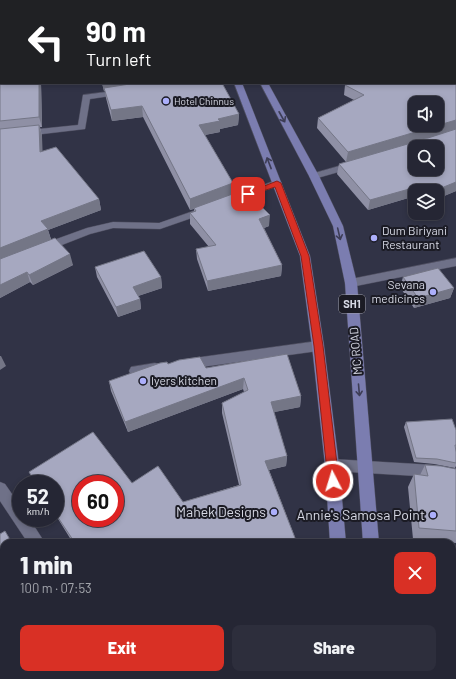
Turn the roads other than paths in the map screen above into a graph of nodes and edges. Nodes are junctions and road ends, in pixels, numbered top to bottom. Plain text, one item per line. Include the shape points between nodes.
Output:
1 (238, 84) edge
2 (265, 84) edge
3 (133, 90) edge
4 (0, 136) edge
5 (366, 162) edge
6 (314, 176) junction
7 (277, 183) junction
8 (226, 202) edge
9 (211, 207) edge
10 (36, 251) edge
11 (456, 262) edge
12 (351, 283) junction
13 (318, 346) junction
14 (135, 371) edge
15 (332, 465) junction
16 (366, 466) junction
17 (456, 476) edge
18 (0, 489) edge
19 (34, 539) edge
20 (338, 539) edge
21 (371, 539) edge

7 -> 1 main road
2 -> 6 main road, MC ROAD / SH1
3 - 4 street via 86,97 82,127
5 - 6 street
6 -> 12 main road, MC ROAD / SH1 via 338,226
7 - 8 street
7 - 13 main road via 305,256
9 - 10 street via 160,226 113,225 87,231
11 - 12 street
12 -> 16 main road, MC ROAD / SH1
13 - 14 street
13 - 15 main road
15 - 16 street
15 - 20 main road
16 - 17 street via 434,471
16 - 21 main road, MC ROAD / SH1
18 - 19 street

